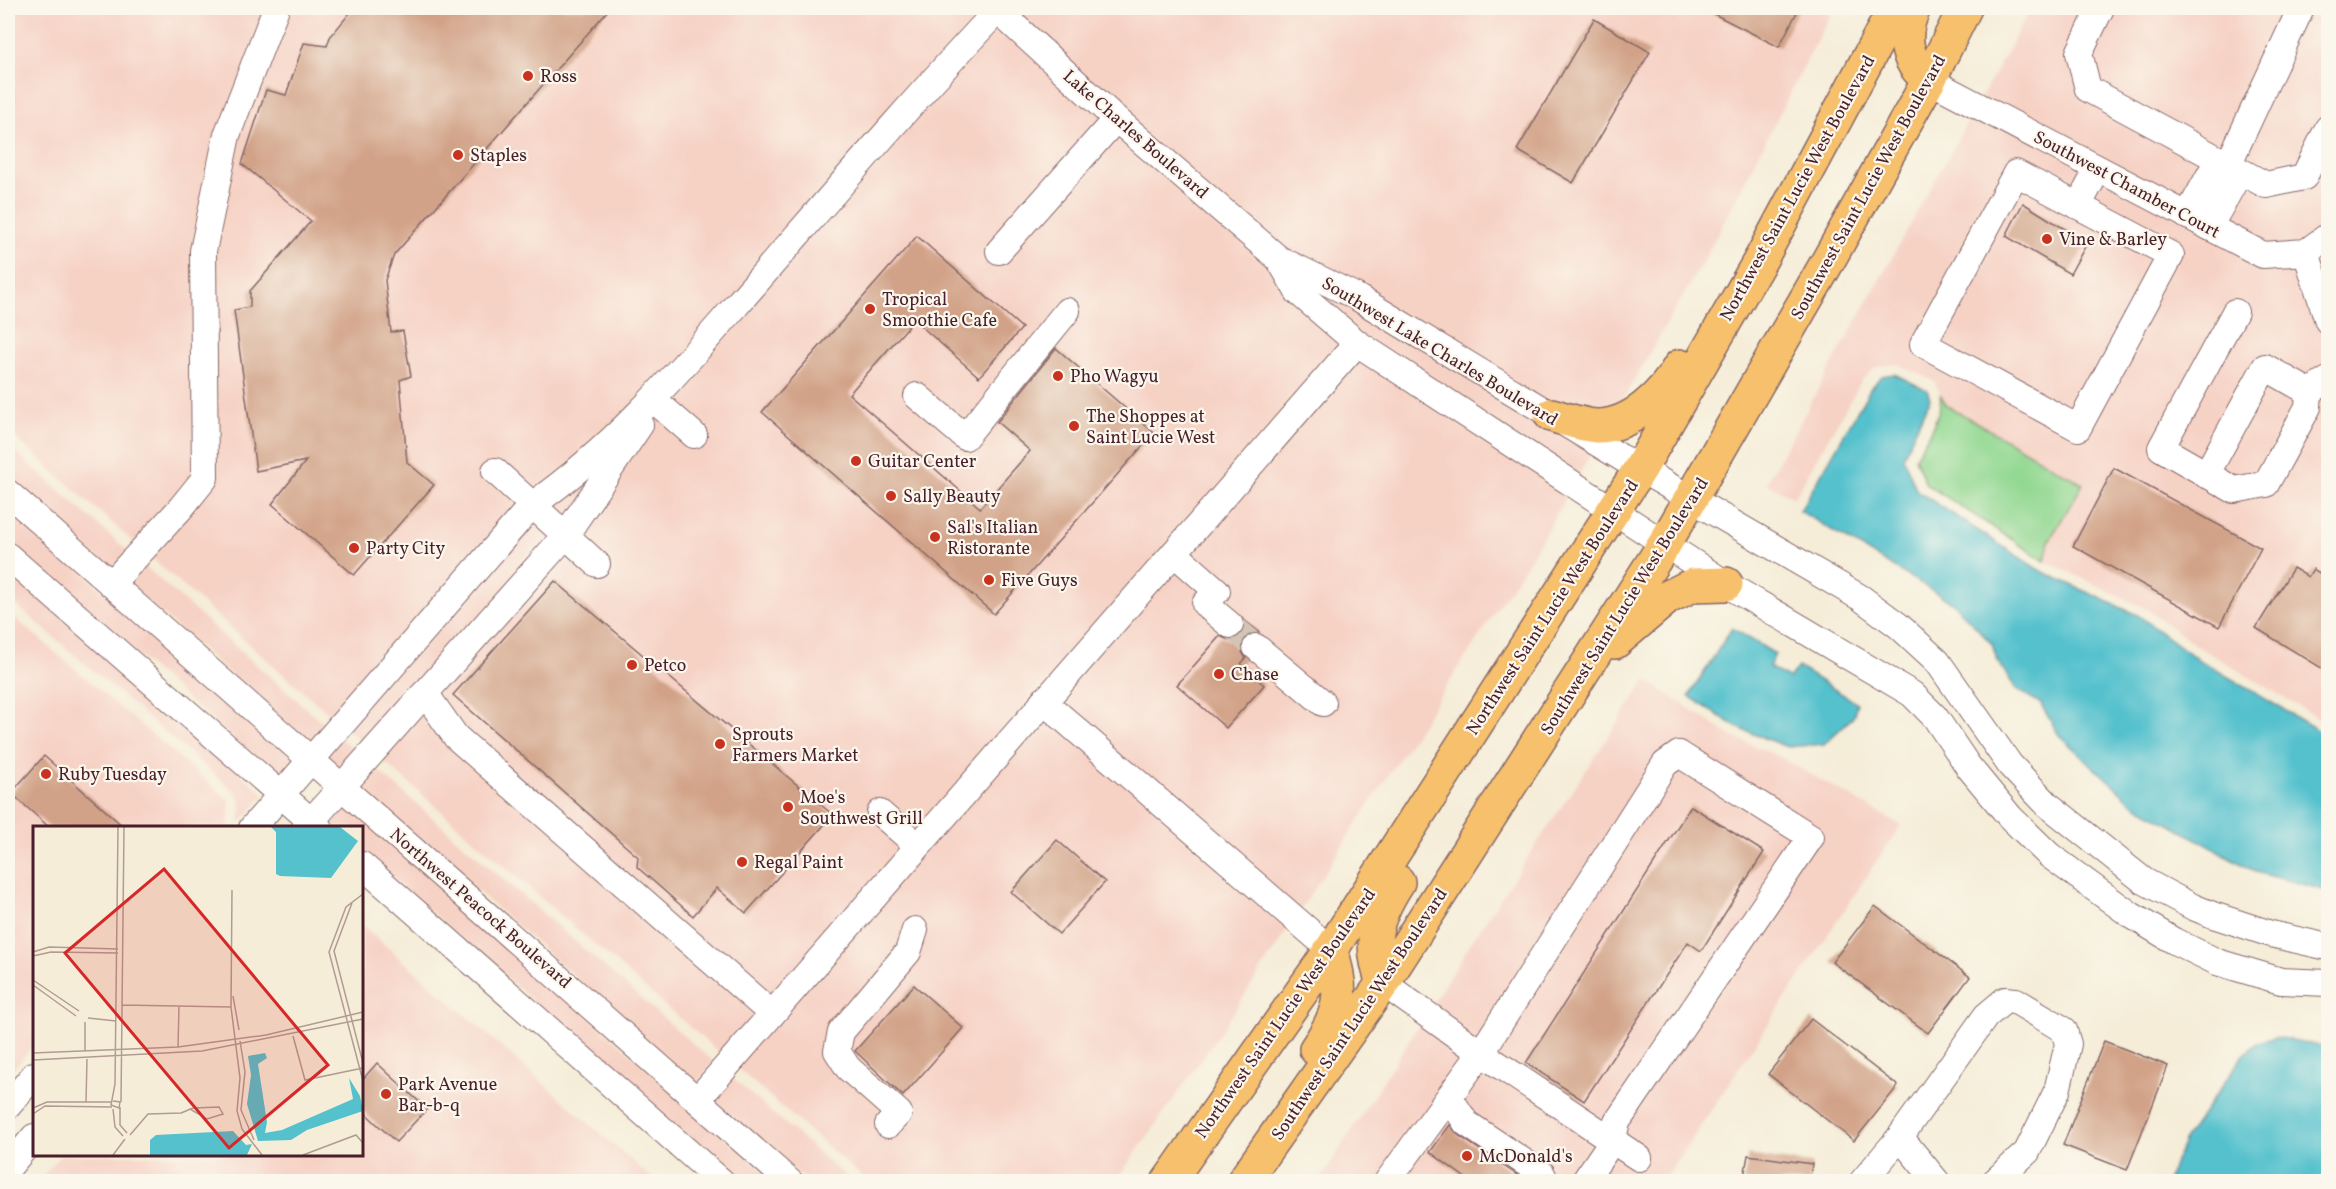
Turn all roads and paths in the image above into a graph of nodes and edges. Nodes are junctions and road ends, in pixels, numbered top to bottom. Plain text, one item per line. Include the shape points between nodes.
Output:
1 (276, 8) edge
2 (1895, 8) edge
3 (1914, 8) edge
4 (1965, 8) edge
5 (2101, 8) edge
6 (2301, 8) edge
7 (996, 9) edge
8 (1929, 80) junction
9 (1116, 119) junction
10 (2328, 128) edge
11 (2229, 166) junction
12 (2098, 169) junction
13 (2125, 183) junction
14 (2078, 206) junction
15 (2105, 220) junction
16 (2198, 221) junction
17 (1780, 223) junction
18 (2328, 236) edge
19 (999, 251) dead end
20 (2306, 252) junction
21 (1280, 259) junction
22 (1067, 311) dead end
23 (2235, 312) dead end
24 (2328, 321) edge
25 (1357, 343) junction
26 (2319, 386) edge
27 (917, 396) dead end
28 (654, 400) junction
29 (1551, 416) junction
30 (694, 435) dead end
31 (1640, 470) junction
32 (495, 471) dead end
33 (2206, 475) junction
34 (8, 493) edge
35 (1692, 499) junction
36 (532, 505) junction
37 (1614, 510) junction
38 (565, 536) junction
39 (1664, 545) junction
40 (1174, 553) junction
41 (8, 556) edge
42 (597, 564) dead end
43 (111, 584) junction
44 (1726, 584) junction
45 (1550, 609) junction
46 (1230, 625) tunnel mouth
47 (1256, 646) tunnel mouth
48 (1593, 656) junction
49 (423, 695) junction
50 (1043, 700) junction
51 (1323, 703) dead end
52 (312, 759) junction
53 (342, 785) junction
54 (281, 795) junction
55 (880, 813) dead end
56 (311, 825) edge
57 (254, 826) edge
58 (918, 846) junction
59 (363, 866) edge
60 (915, 930) dead end
61 (2328, 947) edge
62 (1331, 950) junction
63 (1383, 983) junction
64 (2328, 983) edge
65 (772, 1014) junction
66 (1481, 1053) junction
67 (33, 1076) edge
68 (1450, 1098) junction
69 (698, 1099) junction
70 (8, 1106) edge
71 (888, 1125) dead end
72 (1900, 1137) junction
73 (33, 1138) edge
74 (1612, 1141) junction
75 (1639, 1158) dead end
76 (8, 1168) edge
77 (722, 1182) edge
78 (790, 1182) edge
79 (1168, 1182) edge
80 (1223, 1182) edge
81 (1243, 1182) edge
82 (1387, 1182) edge
83 (1546, 1182) edge
84 (1584, 1182) edge
85 (1862, 1182) edge
86 (1938, 1182) edge
87 (1994, 1182) edge

1 - 43 street via 227,135 203,251 205,478
2 - 17 main road, Northwest Saint Lucie West Boulevard
3 - 8 main road via 1907,28 1907,51 1917,71
4 - 8 main road, Southwest Saint Lucie West Boulevard
5 - 11 street via 2079,53 2088,88
6 - 11 street
7 - 9 street, Lake Charles Boulevard
7 - 28 street
8 - 12 street, Southwest Chamber Court
8 - 35 main road, Southwest Saint Lucie West Boulevard
9 - 19 street
9 - 21 street, Lake Charles Boulevard
10 - 11 street via 2304,177 2266,185
11 - 16 street
12 - 13 street, Southwest Chamber Court
12 - 14 street
13 - 15 street
13 - 16 street, Southwest Chamber Court
14 - 15 street
14 - 15 street via 2016,173 1923,344 2078,428 2171,255
16 - 20 street, Southwest Chamber Court via 2263,255
17 - 29 main road via 1739,267 1674,377 1653,400 1612,425 1584,424
17 - 31 main road, Northwest Saint Lucie West Boulevard
18 - 20 street
20 - 24 street
21 - 25 street, Southwest Lake Charles Boulevard via 1298,292
21 - 29 street, Southwest Lake Charles Boulevard via 1355,296
22 - 27 street via 964,437
23 - 33 street via 2161,448
25 - 37 street, Southwest Lake Charles Boulevard
25 - 40 street
26 - 33 street via 2266,484 2234,490
26 - 33 street via 2265,367
28 - 30 street
28 - 36 street
28 - 38 street via 632,440
29 - 31 street, Southwest Lake Charles Boulevard
31 - 35 street, Southwest Lake Charles Boulevard
31 - 37 main road, Northwest Saint Lucie West Boulevard
32 - 36 street
34 - 43 street, Northwest Peacock Boulevard
35 - 39 main road, Southwest Saint Lucie West Boulevard
35 - 61 street, Southwest Lake Charles Boulevard via 1861,598 1899,626 1937,661 2018,773 2048,804 2144,881 2213,915
36 - 38 street
36 - 52 street
37 - 39 street, Southwest Lake Charles Boulevard
37 - 45 main road, Northwest Saint Lucie West Boulevard
38 - 42 street
38 - 49 street
39 - 44 street, Southwest Lake Charles Boulevard
39 - 48 main road, Southwest Saint Lucie West Boulevard
40 - 46 street via 1217,591 1205,604
40 - 50 street
41 - 54 street
43 - 52 street, Northwest Peacock Boulevard
44 - 48 main road via 1693,585 1668,597 1625,635
44 - 64 street, Southwest Lake Charles Boulevard via 1912,694 1935,717 2010,817 2049,855 2131,915 2217,962 2282,981
45 - 62 main road, Northwest Saint Lucie West Boulevard
45 - 63 main road via 1550,644 1377,920 1374,946
47 - 51 street
48 - 63 main road, Southwest Saint Lucie West Boulevard
49 - 53 street
49 - 65 street via 456,737
50 - 58 street
50 - 62 street
52 - 53 street, Northwest Peacock Boulevard
52 - 54 street
53 - 56 street
53 - 69 street, Northwest Peacock Boulevard
54 - 56 street
54 - 57 street
55 - 58 street
58 - 65 street
59 - 77 street
60 - 71 street via 908,952 841,1032 837,1051 848,1068 899,1113
62 - 79 main road, Northwest Saint Lucie West Boulevard
62 - 80 main road via 1340,980 1335,1016
63 - 66 street
63 - 81 main road, Southwest Saint Lucie West Boulevard
65 - 69 street
66 - 68 street
66 - 74 street
66 - 74 street via 1665,764 1679,753 1811,837 1617,1122
67 - 70 street
68 - 82 street
68 - 83 street via 1466,1123 1542,1174
69 - 78 street, Northwest Peacock Boulevard
72 - 85 street
72 - 86 street
72 - 87 street via 1986,1017 2005,1000 2016,1001 2064,1030 2068,1044 2057,1091 2027,1152
73 - 76 street
74 - 75 street
74 - 84 street

